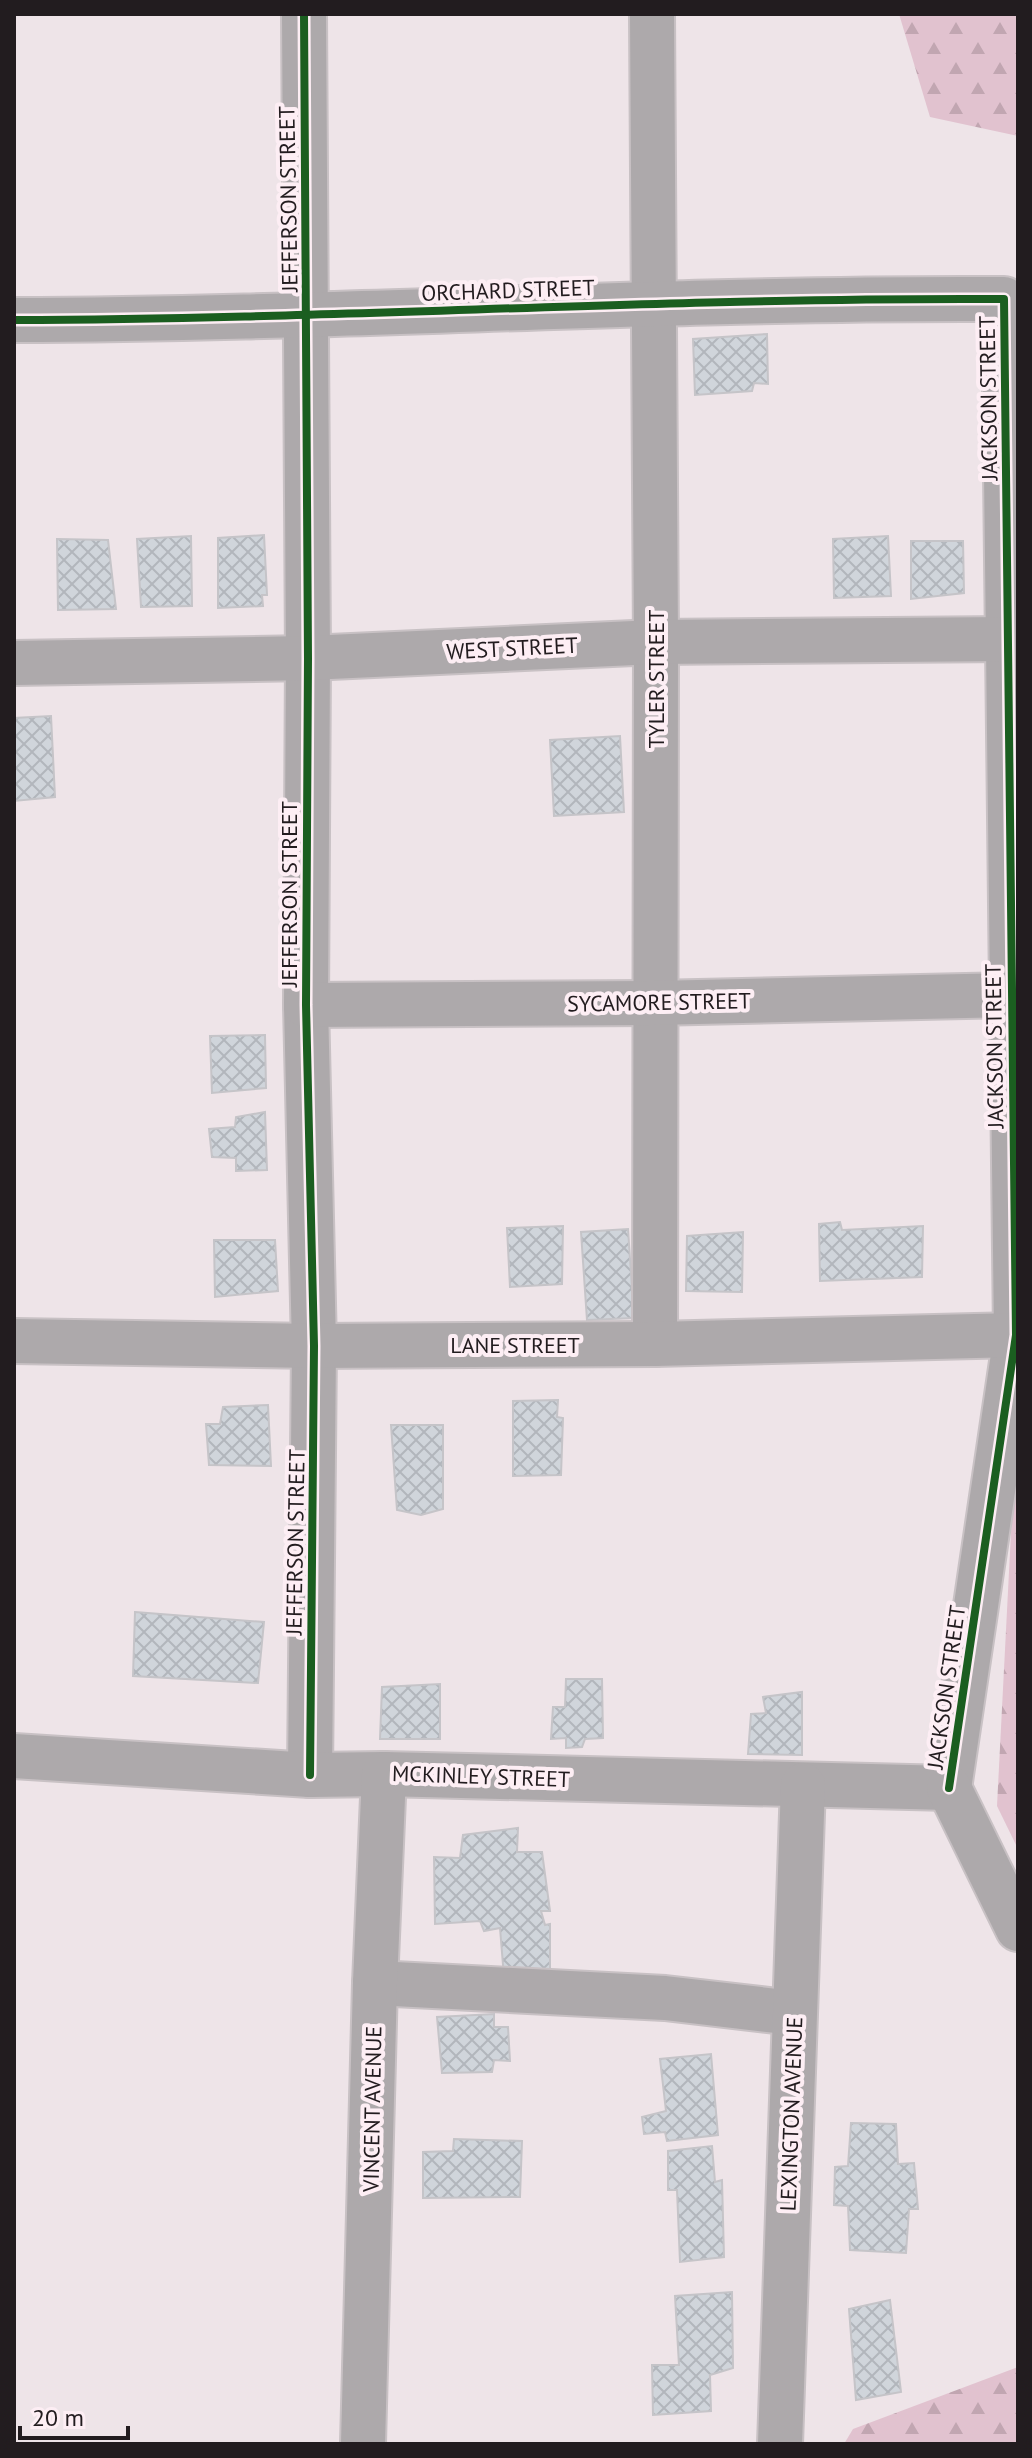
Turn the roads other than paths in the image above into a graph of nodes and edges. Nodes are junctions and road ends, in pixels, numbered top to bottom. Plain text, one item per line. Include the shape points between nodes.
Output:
1 (304, 14) edge
2 (652, 14) edge
3 (1004, 299) joint
4 (654, 303) junction
5 (307, 316) junction
6 (14, 320) edge
7 (1010, 639) junction
8 (656, 642) junction
9 (308, 658) junction
10 (14, 663) edge
11 (1011, 995) junction
12 (654, 1003) junction
13 (306, 1005) junction
14 (1016, 1335) edge
15 (14, 1341) edge
16 (655, 1344) junction
17 (314, 1346) junction
18 (14, 1756) edge
19 (384, 1774) junction
20 (310, 1775) junction
21 (803, 1785) junction
22 (949, 1788) junction
23 (1018, 1929) edge
24 (375, 1983) junction
25 (794, 2013) junction
26 (363, 2444) edge
27 (780, 2444) edge

1 - 5 street, JEFFERSON STREET
2 - 4 street, TYLER STREET
3 - 4 street, ORCHARD STREET
3 - 7 street, JACKSON STREET
4 - 5 street, ORCHARD STREET
4 - 8 street, TYLER STREET
5 - 6 street, ORCHARD STREET
5 - 9 street, JEFFERSON STREET
7 - 8 street, WEST STREET
7 - 11 street, JACKSON STREET
8 - 9 street, WEST STREET
8 - 12 street, TYLER STREET
9 - 10 street, WEST STREET
9 - 13 street, JEFFERSON STREET
11 - 12 street, SYCAMORE STREET
11 - 14 street, JACKSON STREET
12 - 13 street, SYCAMORE STREET
12 - 16 street, TYLER STREET
13 - 17 street, JEFFERSON STREET
14 - 16 street, LANE STREET
14 - 22 street, JACKSON STREET
15 - 17 street, LANE STREET
16 - 17 street, LANE STREET
17 - 20 street, JEFFERSON STREET
18 - 20 street, MCKINLEY STREET
19 - 20 street, MCKINLEY STREET
19 - 21 street, MCKINLEY STREET
19 - 24 street, VINCENT AVENUE
21 - 22 street, MCKINLEY STREET
21 - 25 street, LEXINGTON AVENUE
22 - 23 street
24 - 25 street via 665,1998
24 - 26 street, VINCENT AVENUE
25 - 27 street, LEXINGTON AVENUE

